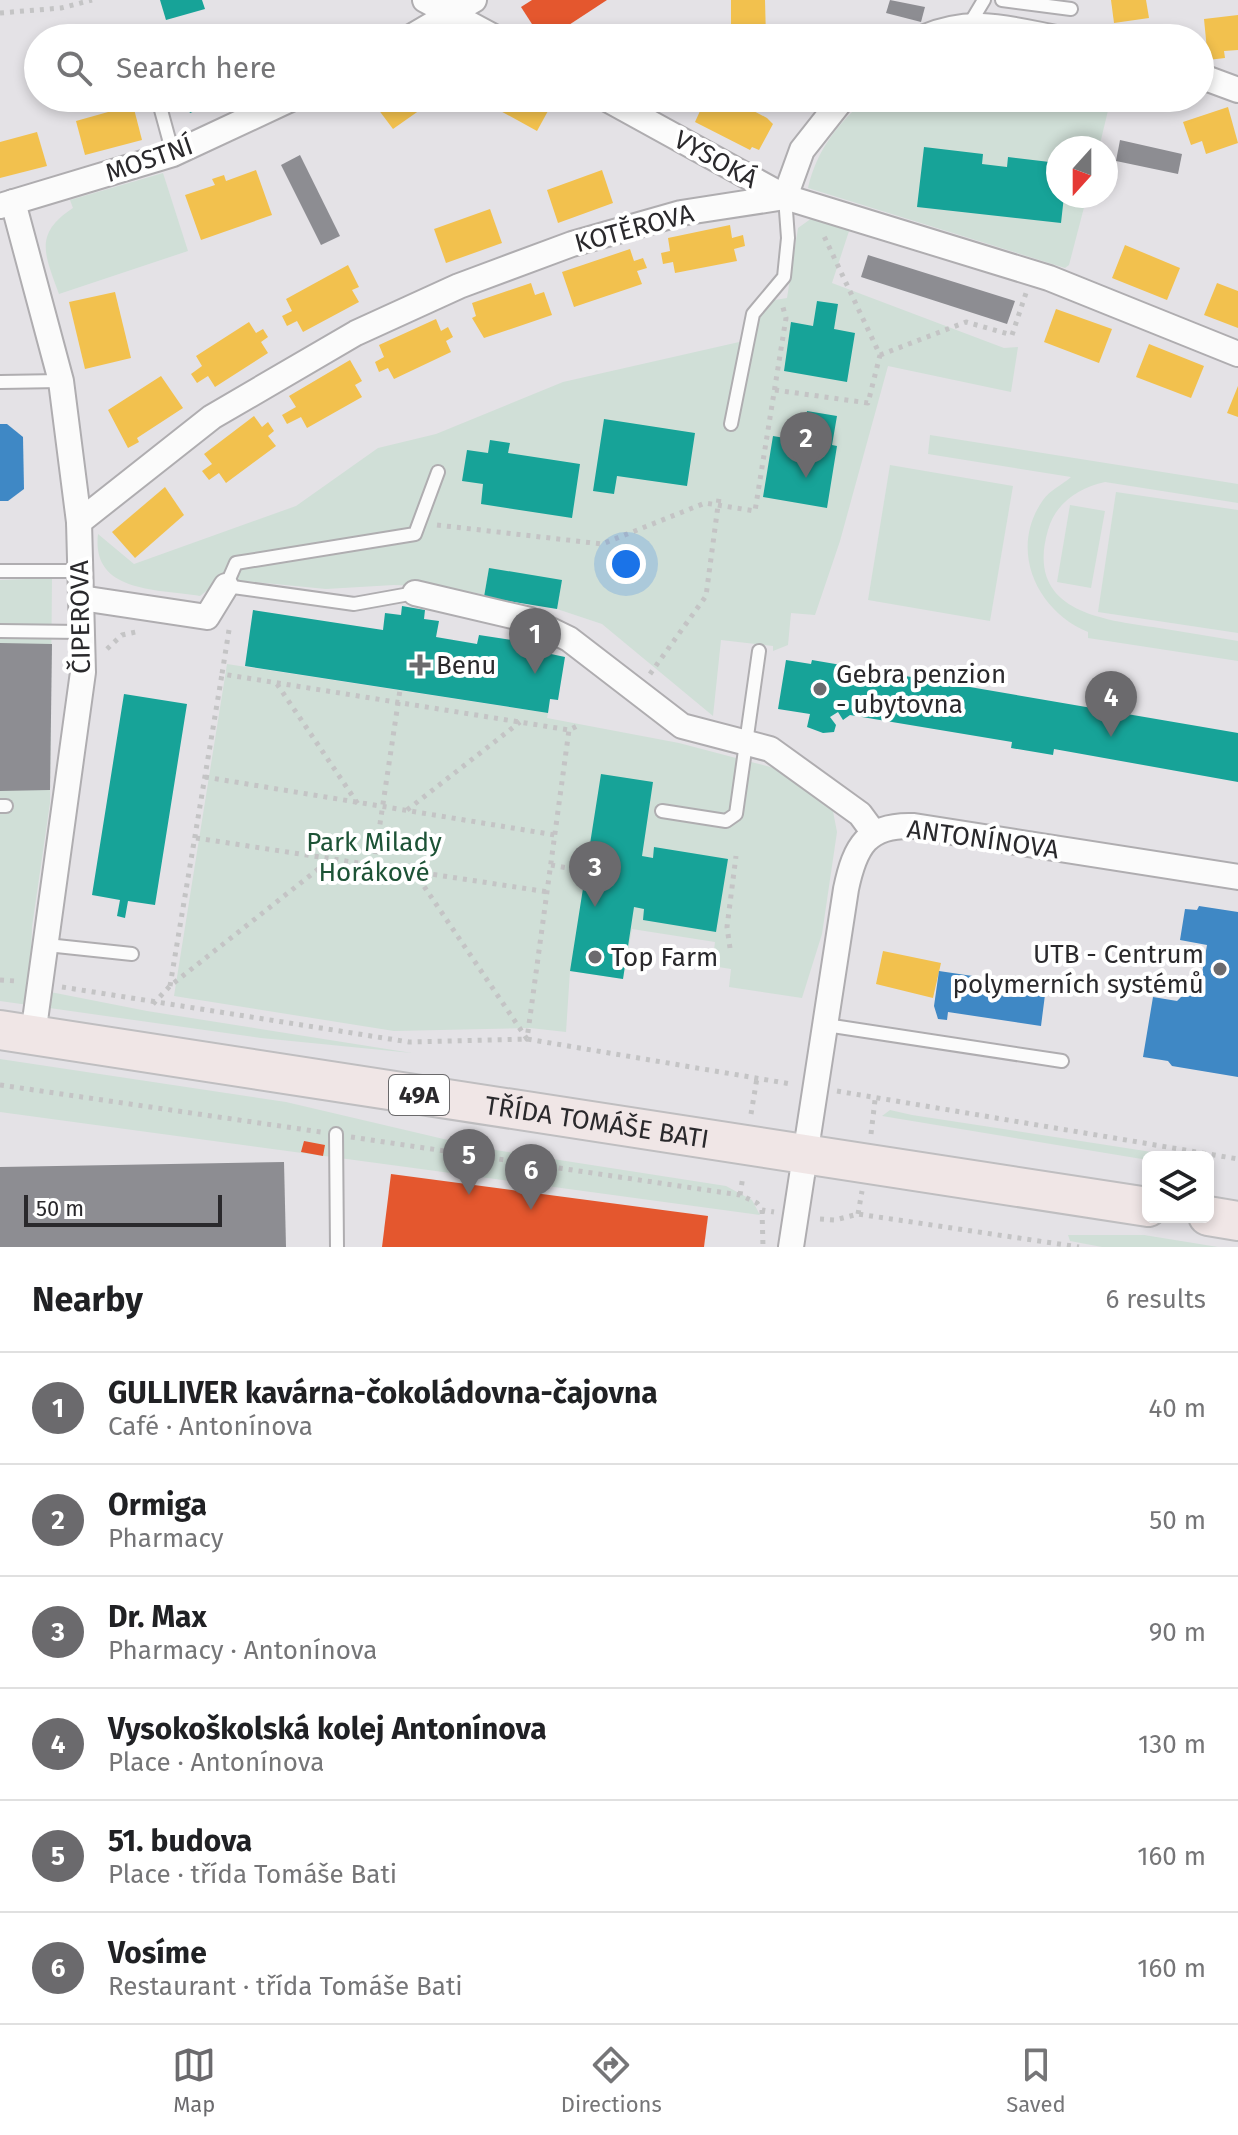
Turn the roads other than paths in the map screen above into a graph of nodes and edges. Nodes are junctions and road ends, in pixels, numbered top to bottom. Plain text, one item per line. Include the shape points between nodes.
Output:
1 (425, 0) edge
2 (474, 0) edge
3 (984, 0) edge
4 (1002, 0) edge
5 (1071, 9) dead end
6 (453, 15) junction
7 (436, 24) edge
8 (470, 24) edge
9 (970, 24) edge
10 (1214, 81) edge
11 (1238, 90) edge
12 (162, 112) edge
13 (263, 112) edge
14 (628, 112) edge
15 (832, 112) edge
16 (173, 154) junction
17 (7, 204) edge
18 (787, 207) junction
19 (1238, 354) edge
20 (61, 381) junction
21 (0, 382) edge
22 (731, 424) dead end
23 (438, 472) dead end
24 (79, 522) junction
25 (0, 571) edge
26 (80, 571) junction
27 (226, 586) junction
28 (415, 593) joint
29 (81, 598) junction
30 (0, 631) edge
31 (82, 632) junction
32 (759, 651) dead end
33 (746, 743) junction
34 (662, 811) dead end
35 (874, 833) junction
36 (1238, 877) edge
37 (47, 945) junction
38 (132, 954) dead end
39 (826, 1025) junction
40 (17, 1033) edge
41 (1062, 1061) dead end
42 (336, 1134) road end
43 (805, 1154) junction
44 (1142, 1206) edge
45 (1214, 1217) edge
46 (1238, 1221) edge
47 (337, 1247) edge
48 (791, 1247) edge

1 - 6 street
2 - 6 street
3 - 9 lane
4 - 5 lane
6 - 7 street
6 - 8 street
10 - 11 street
12 - 16 lane
13 - 16 street, MOSTNÍ
14 - 18 street, VYSOKÁ
15 - 18 street via 802,150
16 - 17 street, MOSTNÍ
17 - 20 street, ČIPEROVA
18 - 19 street, KOTĚROVA via 1040,275
18 - 22 lane via 784,277 753,314
18 - 24 street, KOTĚROVA via 681,213 572,244 459,286 356,333 212,417
20 - 21 lane
20 - 24 street, ČIPEROVA
23 - 27 lane via 415,534 236,563
24 - 26 street, ČIPEROVA
25 - 26 lane
26 - 29 street, ČIPEROVA
27 - 28 lane via 354,604
27 - 29 street via 207,617
28 - 33 street, ANTONÍNOVA via 530,620 569,639 682,726
29 - 31 street, ČIPEROVA
30 - 31 lane
31 - 37 street, ČIPEROVA via 83,672
32 - 33 lane
33 - 34 lane via 736,814 726,821
33 - 35 street, ANTONÍNOVA via 770,749 840,798
35 - 36 street, ANTONÍNOVA via 889,826 914,826
35 - 39 street via 856,854 850,872
37 - 38 lane
37 - 40 street, ČIPEROVA via 42,983
39 - 41 lane
39 - 43 street
40 - 43 main road, TŘÍDA TOMÁŠE BATI / 49A
42 - 47 lane
43 - 44 main road, TŘÍDA TOMÁŠE BATI / 49A
43 - 48 street
45 - 46 main road

